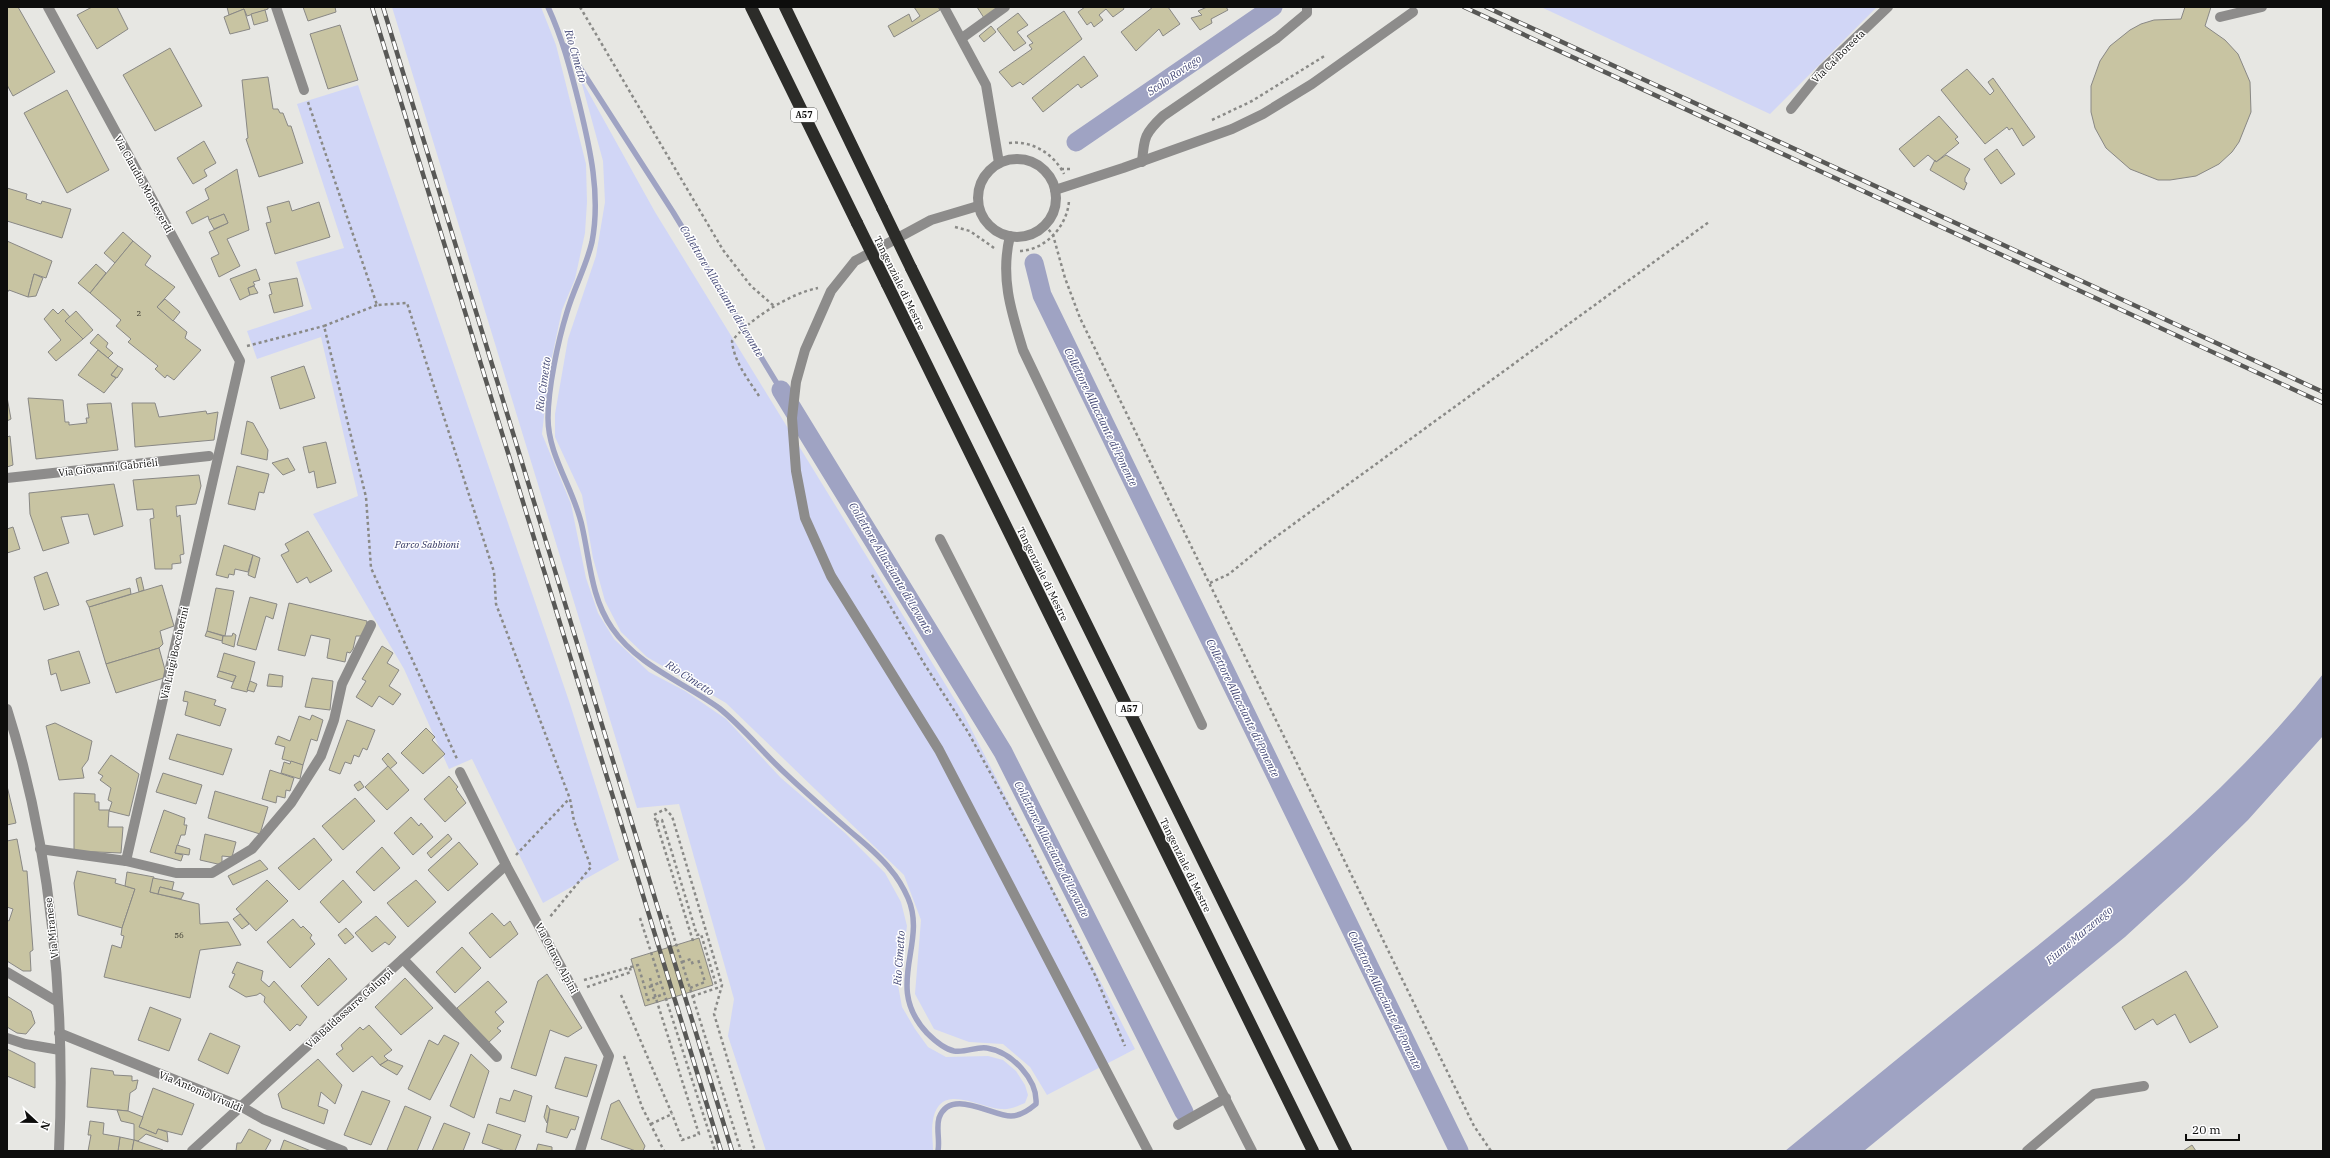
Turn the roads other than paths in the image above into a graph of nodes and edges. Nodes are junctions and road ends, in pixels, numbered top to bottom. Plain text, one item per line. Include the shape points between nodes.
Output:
1 (48, 7) edge
2 (276, 7) edge
3 (750, 7) edge
4 (785, 7) edge
5 (944, 7) edge
6 (1005, 7) edge
7 (1307, 7) edge
8 (1888, 7) edge
9 (2262, 7) edge
10 (1413, 12) dead end
11 (2220, 17) dead end
12 (962, 38) junction
13 (304, 90) road end
14 (1791, 109) dead end
15 (999, 162) junction
16 (1142, 162) junction
17 (1055, 190) junction
18 (978, 206) junction
19 (1010, 236) junction
20 (240, 361) joint
21 (209, 456) dead end
22 (7, 478) edge
23 (940, 539) dead end
24 (371, 625) dead end
25 (7, 709) edge
26 (1202, 725) dead end
27 (9, 726) edge
28 (460, 772) road end
29 (40, 849) junction
30 (126, 861) junction
31 (506, 865) junction
32 (403, 959) junction
33 (7, 972) edge
34 (58, 1002) junction
35 (59, 1033) junction
36 (7, 1038) edge
37 (60, 1050) junction
38 (497, 1057) dead end
39 (2144, 1086) dead end
40 (1226, 1098) junction
41 (242, 1107) junction
42 (1178, 1125) dead end
43 (59, 1151) edge
44 (192, 1151) edge
45 (342, 1151) edge
46 (580, 1151) edge
47 (1148, 1151) edge
48 (1252, 1151) edge
49 (1313, 1151) edge
50 (1346, 1151) edge
51 (2027, 1151) edge

1 - 20 street, Via Claudio Monteverdi
2 - 13 street
3 - 49 highway, Tangenziale di Mestre / A57, bridge
4 - 50 highway, Tangenziale di Mestre / A57, bridge
5 - 12 street
6 - 12 street
7 - 16 street via 1307,13 1277,38 1163,116 1148,130 1143,145
8 - 14 street, Via Ca' Boreeta via 1823,69
9 - 11 street
10 - 16 street via 1312,84 1263,114 1232,129
12 - 15 street via 986,85
15 - 17 street via 1014,158 1030,161 1049,175
15 - 18 street via 981,181 978,189
16 - 17 street
17 - 19 street via 1054,209 1045,225 1029,235
18 - 19 street via 990,226
18 - 47 street via 931,220 856,261 832,291 805,350 796,382 792,418 795,461 805,518 831,576 939,750
19 - 26 street via 1006,252 1008,303 1023,350
20 - 30 street, Via Luigi Boccherini
21 - 22 street, Via Giovanni Gabrieli
23 - 40 street
24 - 30 street via 342,684 334,720 321,756 291,803 252,848 212,873 176,873
25 - 27 street, Via Miranese
27 - 29 street, Via Miranese
28 - 31 street, Via Ottavo Alpini
29 - 30 street
29 - 34 street, Via Miranese via 47,886
31 - 32 street, Via Baldassarre Galuppi
31 - 46 street, Via Ottavo Alpini via 609,1056
32 - 38 street
32 - 41 street, Via Baldassarre Galuppi
33 - 34 street
34 - 35 street, Via Miranese
35 - 37 street, Via Miranese
35 - 41 street, Via Antonio Vivaldi
36 - 37 street
37 - 43 street, Via Miranese
39 - 51 street via 2094,1094
40 - 42 street
40 - 48 street
41 - 44 street, Via Baldassarre Galuppi
41 - 45 street, Via Antonio Vivaldi via 263,1119

